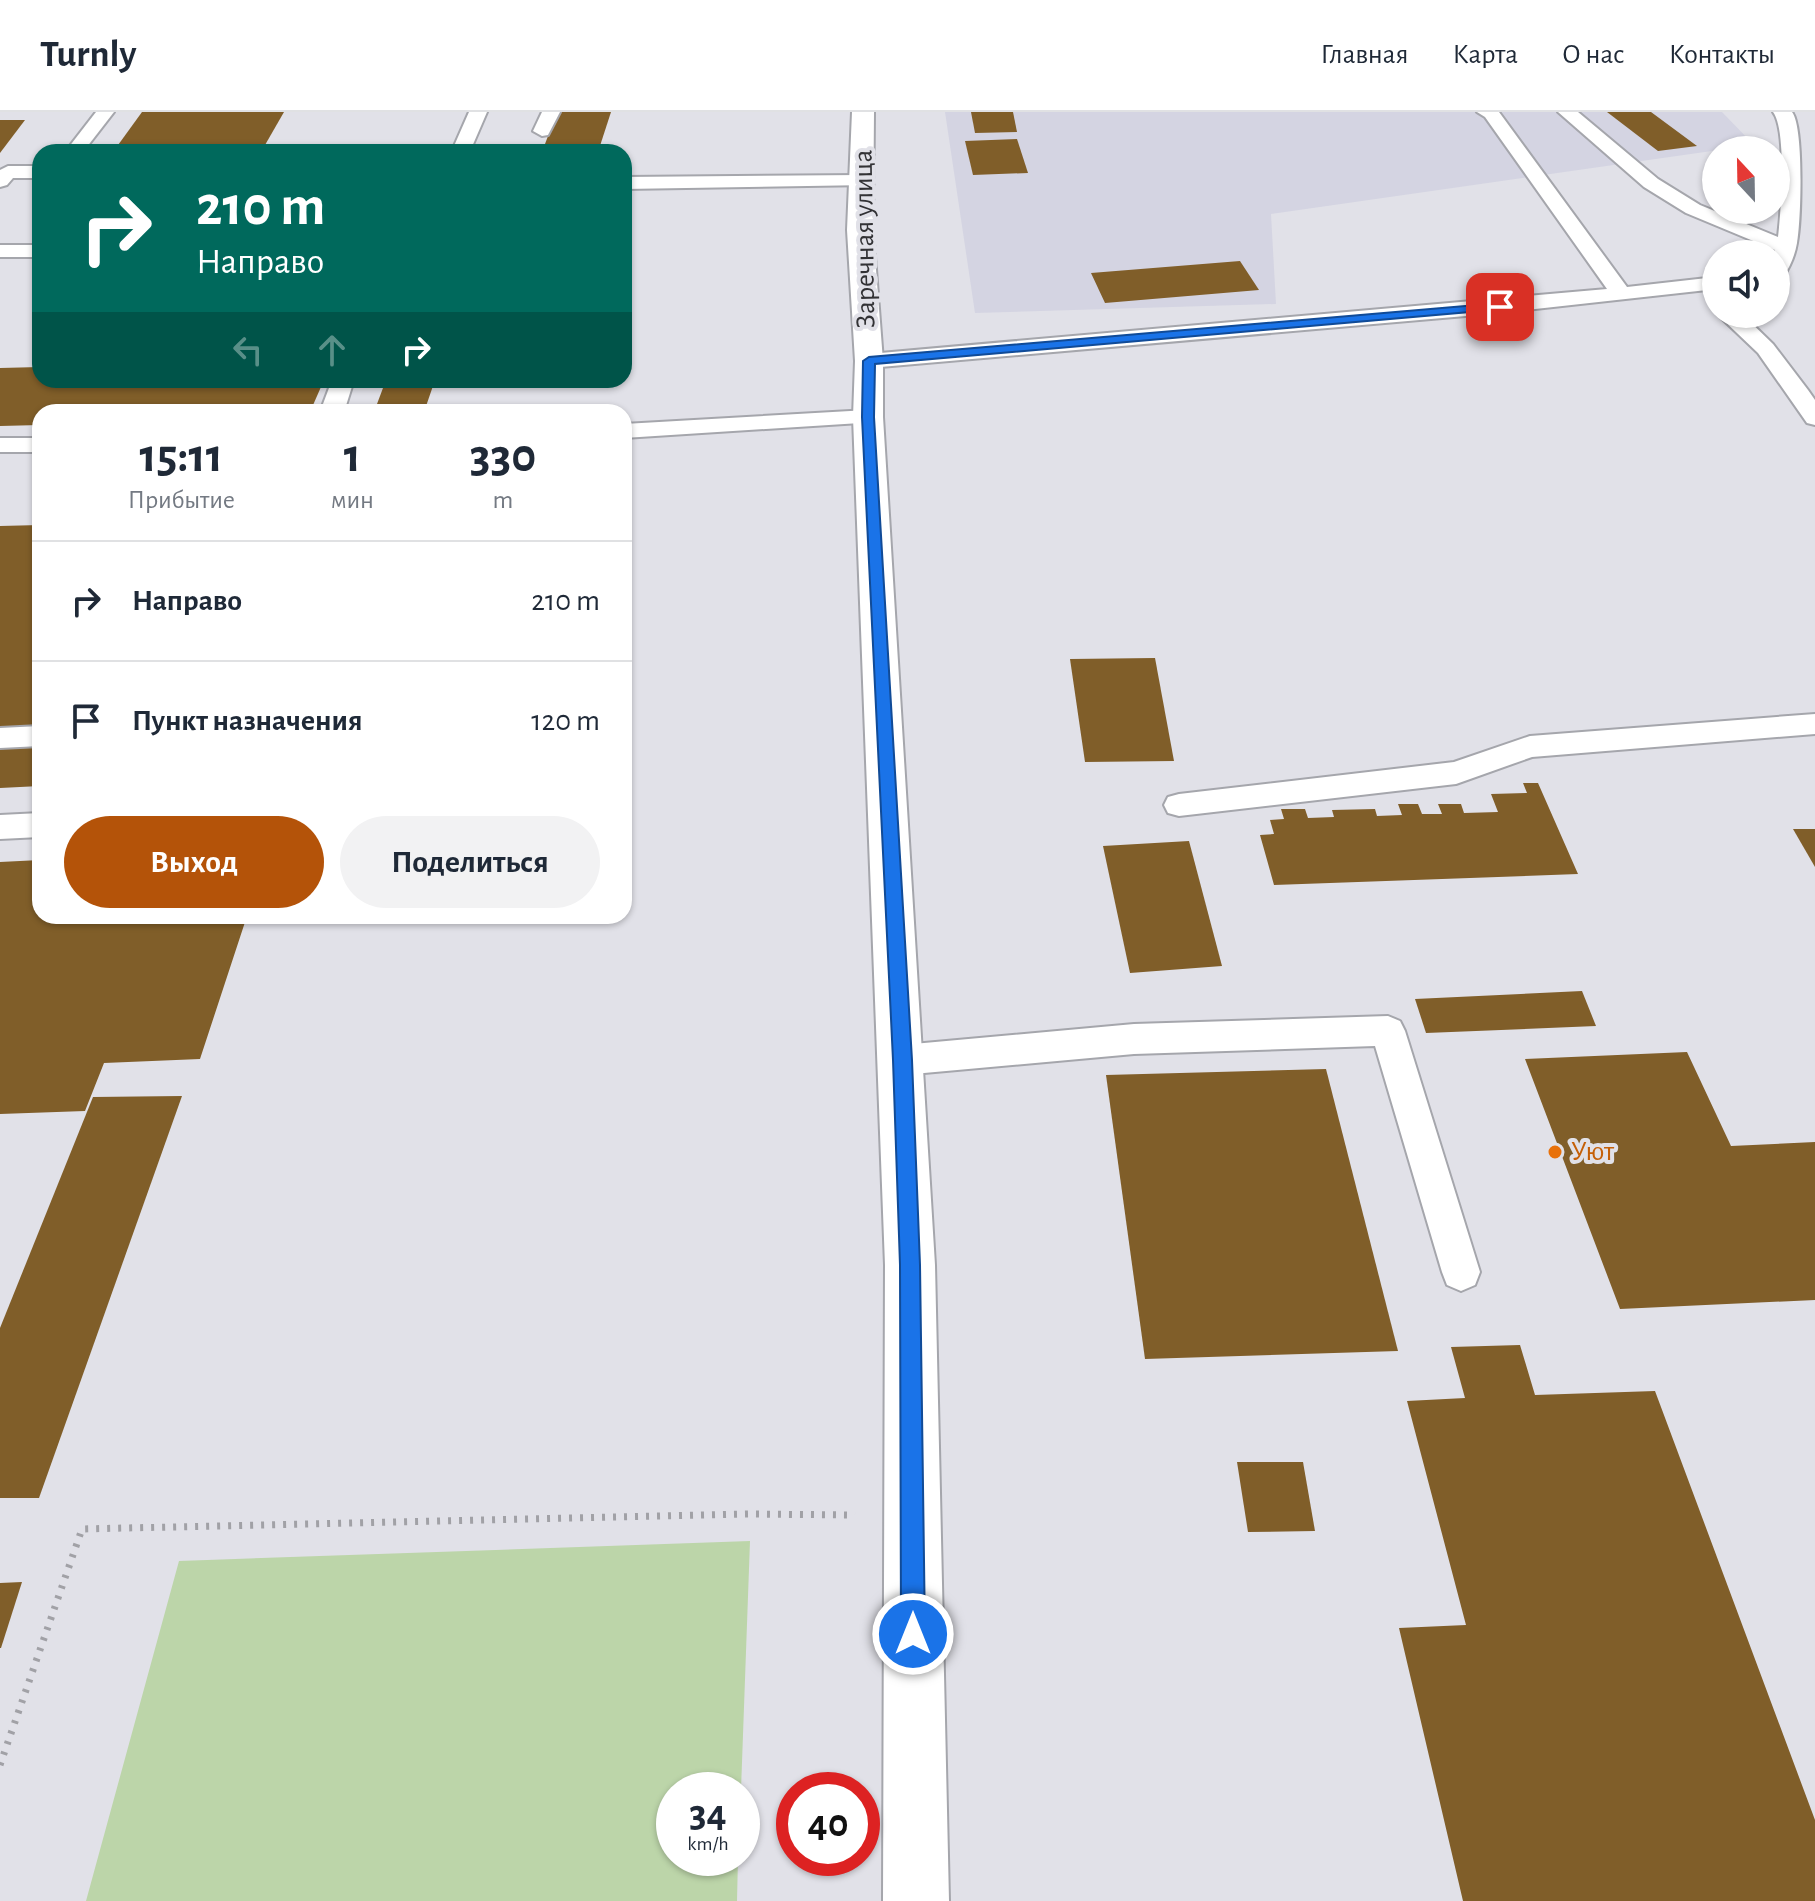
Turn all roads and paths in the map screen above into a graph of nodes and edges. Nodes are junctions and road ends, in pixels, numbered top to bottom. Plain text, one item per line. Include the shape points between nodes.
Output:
1 (105, 112) edge
2 (478, 112) edge
3 (551, 112) edge
4 (863, 112) edge
5 (1489, 112) edge
6 (1567, 112) edge
7 (1782, 112) edge
8 (542, 131) dead end
9 (80, 144) edge
10 (464, 144) edge
11 (32, 172) edge
12 (1, 179) edge
13 (862, 181) junction
14 (632, 183) edge
15 (1769, 240) edge
16 (1786, 240) edge
17 (0, 251) edge
18 (32, 251) edge
19 (1702, 284) edge
20 (1680, 286) junction
21 (1620, 292) junction
22 (1702, 298) edge
23 (1746, 328) edge
24 (869, 361) junction
25 (868, 417) junction
26 (1815, 418) edge
27 (632, 431) edge
28 (0, 445) edge
29 (32, 445) edge
30 (1815, 724) edge
31 (32, 736) edge
32 (0, 738) edge
33 (1179, 805) dead end
34 (32, 825) edge
35 (0, 827) edge
36 (902, 1060) junction
37 (1461, 1272) dead end
38 (912, 1516) junction
39 (0, 1765) edge
40 (916, 1901) edge

1 - 9 lane
2 - 10 lane
3 - 8 lane
4 - 13 street, Заречная улица
5 - 21 lane
6 - 15 lane via 1651,183 1693,209
7 - 16 lane via 1787,117 1791,167
11 - 12 lane via 8,172
13 - 14 lane
13 - 24 street, Заречная улица
17 - 18 lane
19 - 20 lane
20 - 21 lane
20 - 22 lane
21 - 24 lane
23 - 26 lane via 1789,377
24 - 25 street, Заречная улица
25 - 27 lane
25 - 36 street, Заречная улица
28 - 29 lane
30 - 33 lane via 1530,747 1456,773
31 - 32 lane
34 - 35 lane
36 - 37 lane via 1134,1039 1388,1031
36 - 38 street, Заречная улица
38 - 39 path via 748,1514 82,1529
38 - 40 street, Заречная улица

